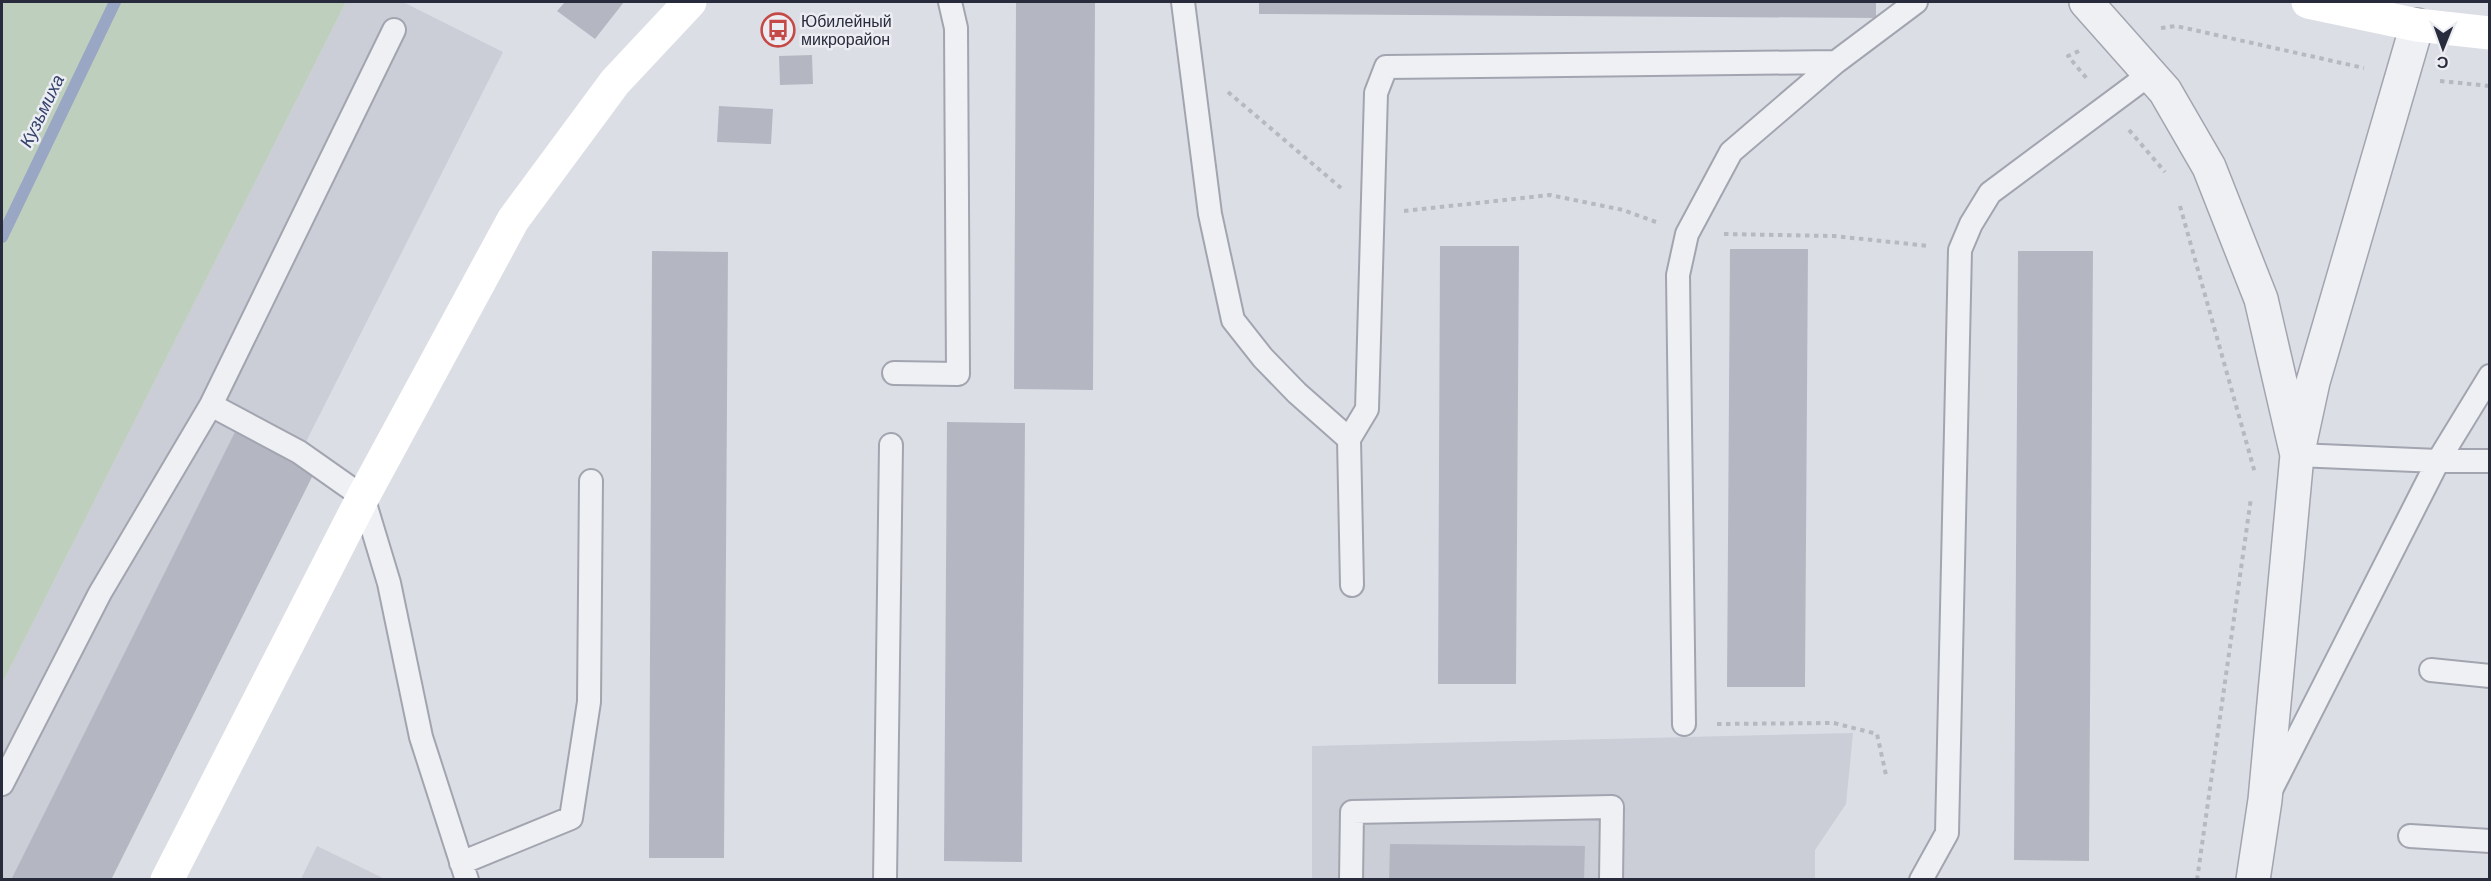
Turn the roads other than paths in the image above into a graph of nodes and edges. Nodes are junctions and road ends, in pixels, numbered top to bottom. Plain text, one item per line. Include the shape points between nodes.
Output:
1 (690, 2) edge
2 (950, 2) edge
3 (1183, 2) edge
4 (1916, 2) edge
5 (2086, 2) edge
6 (2308, 2) edge
7 (2417, 25) junction
8 (394, 30) dead end
9 (2490, 33) edge
10 (1836, 62) junction
11 (2150, 74) junction
12 (894, 373) dead end
13 (2490, 376) edge
14 (211, 405) junction
15 (1349, 440) junction
16 (891, 445) dead end
17 (2297, 455) junction
18 (2438, 461) junction
19 (2490, 461) edge
20 (591, 480) dead end
21 (363, 497) junction
22 (1352, 585) dead end
23 (2431, 670) dead end
24 (2490, 676) edge
25 (1684, 724) road end
26 (2, 784) edge
27 (2265, 800) junction
28 (2410, 836) dead end
29 (2490, 841) edge
30 (464, 871) edge
31 (167, 879) edge
32 (885, 879) edge
33 (1351, 879) edge
34 (1611, 879) edge
35 (1921, 879) edge
36 (2253, 879) edge

1 - 21 main road via 615,82 513,220
2 - 12 lane via 956,28 958,374
3 - 15 lane via 1210,214 1233,320 1263,358
4 - 10 lane
5 - 11 street
6 - 7 main road
7 - 9 main road
7 - 17 street via 2313,382
8 - 14 lane
10 - 15 lane via 1386,67 1376,93 1367,408
10 - 25 lane via 1731,152 1687,234 1678,275
11 - 17 street via 2165,91 2209,167 2260,299
11 - 35 lane via 1990,193 1960,250 1947,833
13 - 18 lane
14 - 21 lane via 299,452
14 - 26 lane via 100,593
15 - 22 lane
16 - 32 lane
17 - 18 lane
17 - 27 street
18 - 19 lane
18 - 27 lane
20 - 30 lane via 589,702 571,818
21 - 30 lane via 389,583 421,737
21 - 31 main road
23 - 24 lane
27 - 36 street
28 - 29 lane
33 - 34 lane via 1352,812 1612,807

